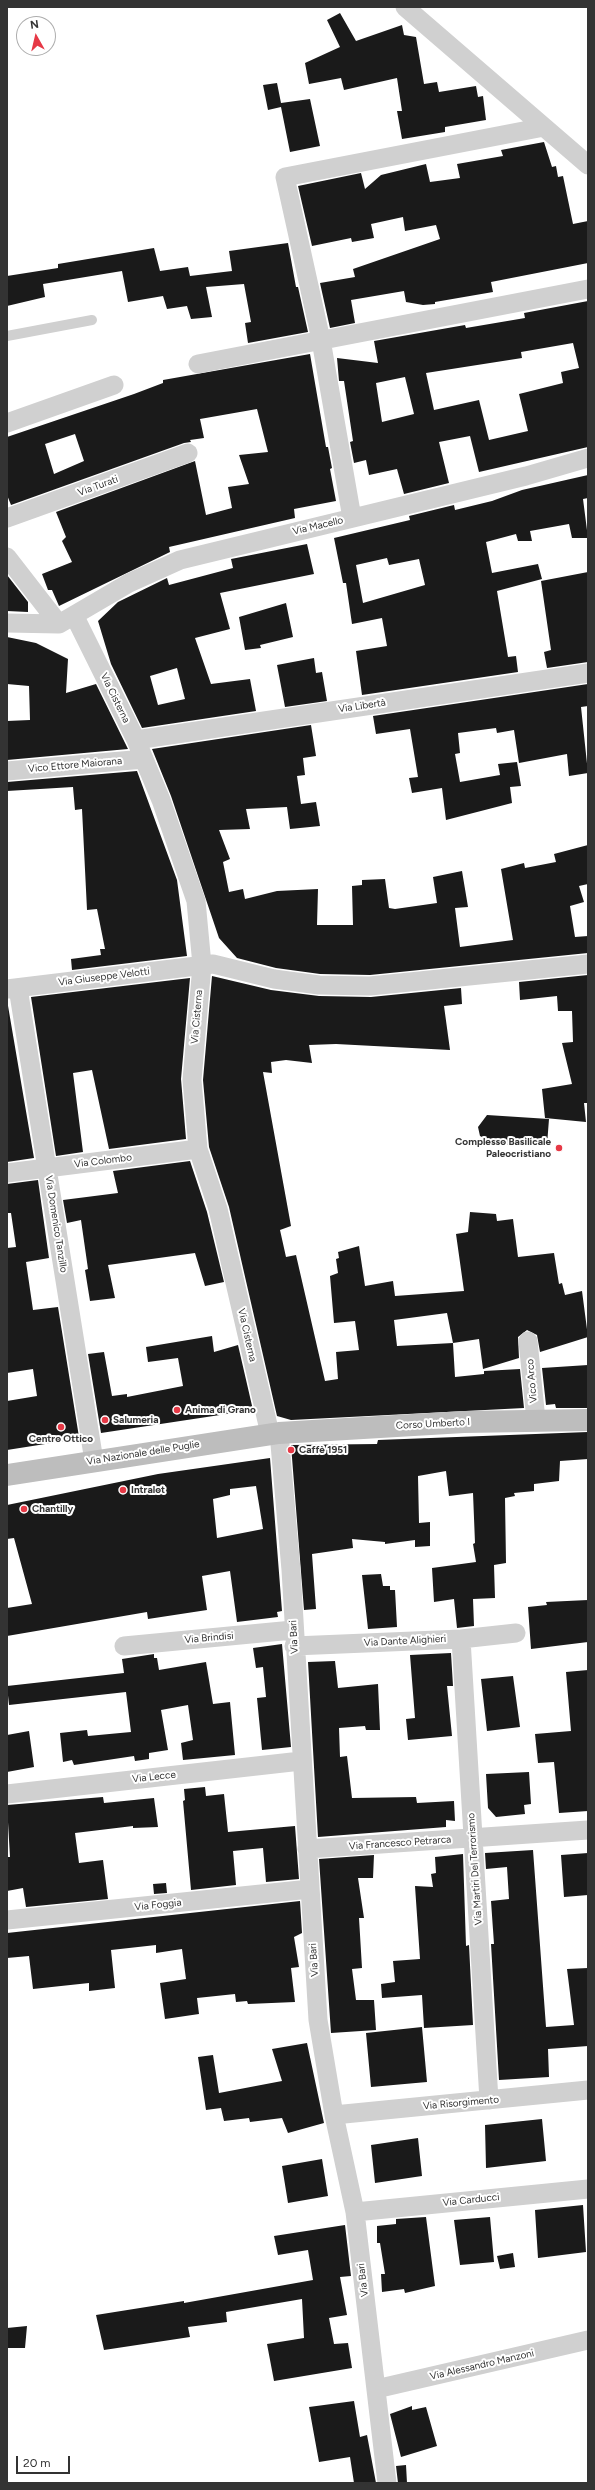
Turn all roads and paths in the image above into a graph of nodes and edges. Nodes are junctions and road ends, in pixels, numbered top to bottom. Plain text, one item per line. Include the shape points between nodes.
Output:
1 (405, 7) edge
2 (544, 127) junction
3 (588, 165) edge
4 (588, 290) edge
5 (92, 320) dead end
6 (7, 336) edge
7 (322, 340) junction
8 (198, 364) dead end
9 (114, 385) dead end
10 (7, 423) edge
11 (188, 453) dead end
12 (588, 458) edge
13 (7, 518) edge
14 (352, 518) junction
15 (7, 557) edge
16 (67, 621) junction
17 (7, 624) edge
18 (588, 673) edge
19 (136, 740) junction
20 (144, 759) junction
21 (7, 771) edge
22 (202, 964) junction
23 (588, 964) edge
24 (12, 988) edge
25 (198, 1149) junction
26 (47, 1168) junction
27 (7, 1173) edge
28 (528, 1341) dead end
29 (536, 1420) junction
30 (588, 1420) edge
31 (274, 1434) junction
32 (94, 1461) junction
33 (7, 1475) edge
34 (516, 1633) dead end
35 (294, 1638) junction
36 (461, 1639) junction
37 (124, 1646) dead end
38 (301, 1761) junction
39 (7, 1794) edge
40 (588, 1830) edge
41 (473, 1838) junction
42 (307, 1849) junction
43 (310, 1889) junction
44 (7, 1920) edge
45 (588, 2090) edge
46 (489, 2100) junction
47 (334, 2115) junction
48 (588, 2189) edge
49 (355, 2212) junction
50 (588, 2340) edge
51 (376, 2389) junction
52 (387, 2482) edge

1 - 2 street
2 - 3 street
2 - 7 street via 285,177
4 - 7 street
5 - 6 lane
7 - 8 street
7 - 14 street
9 - 10 street
11 - 13 street, Via Turati
12 - 14 street, Via Macello
14 - 16 street, Via Macello via 180,560 129,583
15 - 16 street, Via Cisterna
16 - 17 street
16 - 19 street, Via Cisterna
18 - 19 street, Via Libertà
19 - 20 street, Via Cisterna
20 - 21 street, Vico Ettore Maiorana
20 - 22 street, Via Cisterna via 196,901
22 - 23 street, Via Giuseppe Velotti via 318,985 370,986
22 - 24 street, Via Giuseppe Velotti
22 - 25 street, Via Cisterna via 192,1080
24 - 26 street, Via Domenico Tanzillo
25 - 26 street, Via Colombo
25 - 31 street, Via Cisterna via 218,1209
26 - 27 street, Via Colombo
26 - 32 street, Via Domenico Tanzillo
28 - 29 street, Vico Arco
29 - 30 main road, Corso Umberto I
29 - 31 main road, Corso Umberto I
31 - 32 main road, Via Nazionale delle Puglie
31 - 35 street, Via Bari via 291,1570
32 - 33 main road, Via Nazionale delle Puglie
34 - 36 street, Via Dante Alighieri
35 - 36 street, Via Dante Alighieri
35 - 37 street, Via Brindisi
35 - 38 street, Via Bari
36 - 41 street, Via Martiri Del Terrorismo
38 - 39 street, Via Lecce
38 - 42 street, Via Bari
40 - 41 street, Via Francesco Petrarca
41 - 42 street, Via Francesco Petrarca
41 - 46 street, Via Martiri Del Terrorismo
42 - 43 street, Via Bari
43 - 44 street, Via Foggia
43 - 47 street, Via Bari via 318,2020
45 - 46 street, Via Risorgimento
46 - 47 street, Via Risorgimento
47 - 49 street, Via Bari
48 - 49 street, Via Carducci
49 - 51 street, Via Bari
50 - 51 street, Via Alessandro Manzoni
51 - 52 street, Via Bari

